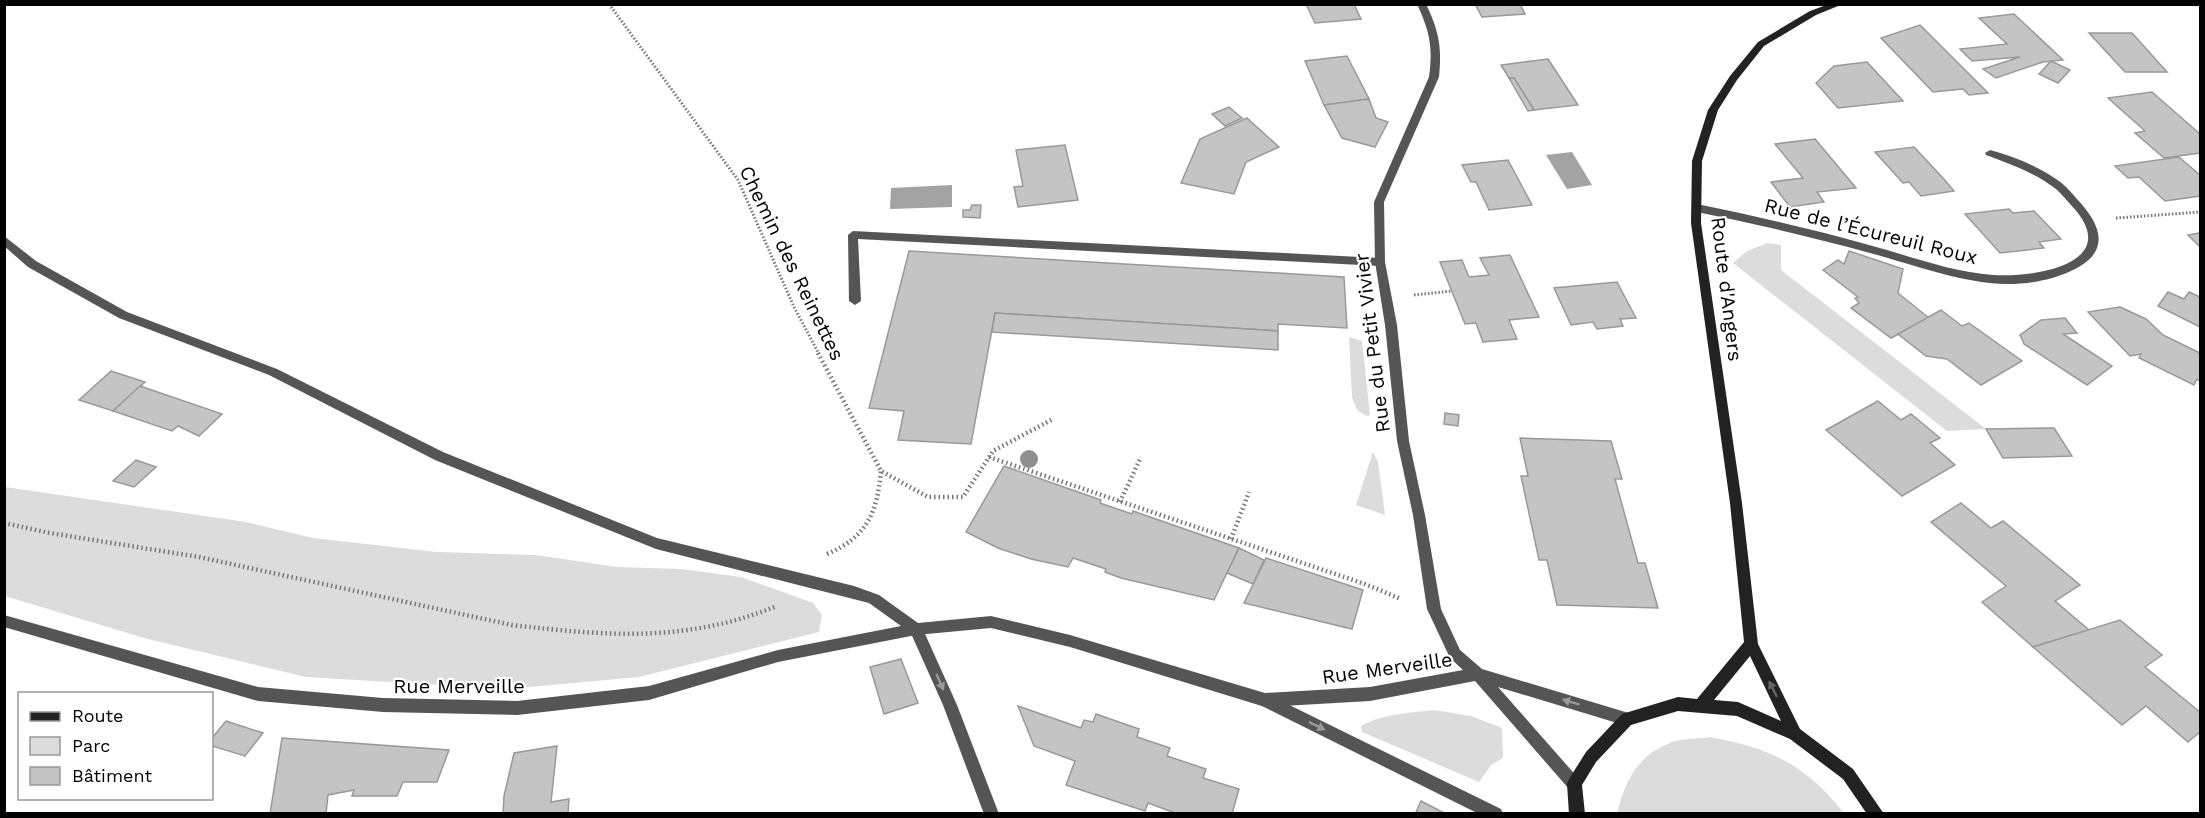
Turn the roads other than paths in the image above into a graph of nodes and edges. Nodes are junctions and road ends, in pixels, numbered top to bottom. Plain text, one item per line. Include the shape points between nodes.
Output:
1 (1421, 4) edge
2 (1839, 4) edge
3 (1990, 153) dead end
4 (1696, 208) junction
5 (4, 240) edge
6 (1380, 262) junction
7 (855, 301) dead end
8 (4, 621) edge
9 (916, 628) junction
10 (1750, 644) junction
11 (1478, 674) junction
12 (1265, 700) junction
13 (1700, 706) junction
14 (1627, 719) junction
15 (1795, 734) junction
16 (1574, 784) junction
17 (1491, 812) edge
18 (992, 813) edge
19 (1577, 813) edge
20 (1877, 813) edge

1 - 6 street, Rue du Petit Vivier via 1435,31 1434,77 1379,201
2 - 4 street, Route d'Angers via 1813,13 1761,44 1733,78 1713,110 1697,161
3 - 4 street, Rue de l’Écureuil Roux via 2027,167 2060,187 2089,220 2094,233 2091,251 2053,275 2007,280 1954,273 1798,229
4 - 10 street, Route d'Angers via 1736,503
5 - 9 street via 32,264 123,315 273,372 439,456 657,543 874,599
6 - 7 street via 853,235
6 - 11 street, Rue du Petit Vivier via 1403,441 1434,609 1455,654
8 - 9 street, Rue Merveille via 258,694 383,705 517,708 649,693 778,656
9 - 12 street, Rue Merveille via 992,622 1070,641
9 -> 18 street
10 - 13 street
15 -> 10 street, Route d'Angers
11 - 12 street, Rue Merveille via 1370,694
14 -> 11 street, Rue du Petit Vivier
11 - 16 street, Rue du Petit Vivier
12 -> 17 street
13 - 14 street via 1678,704
13 - 15 street via 1738,709
14 - 16 street via 1591,757
15 - 20 street via 1848,774
16 - 19 street

